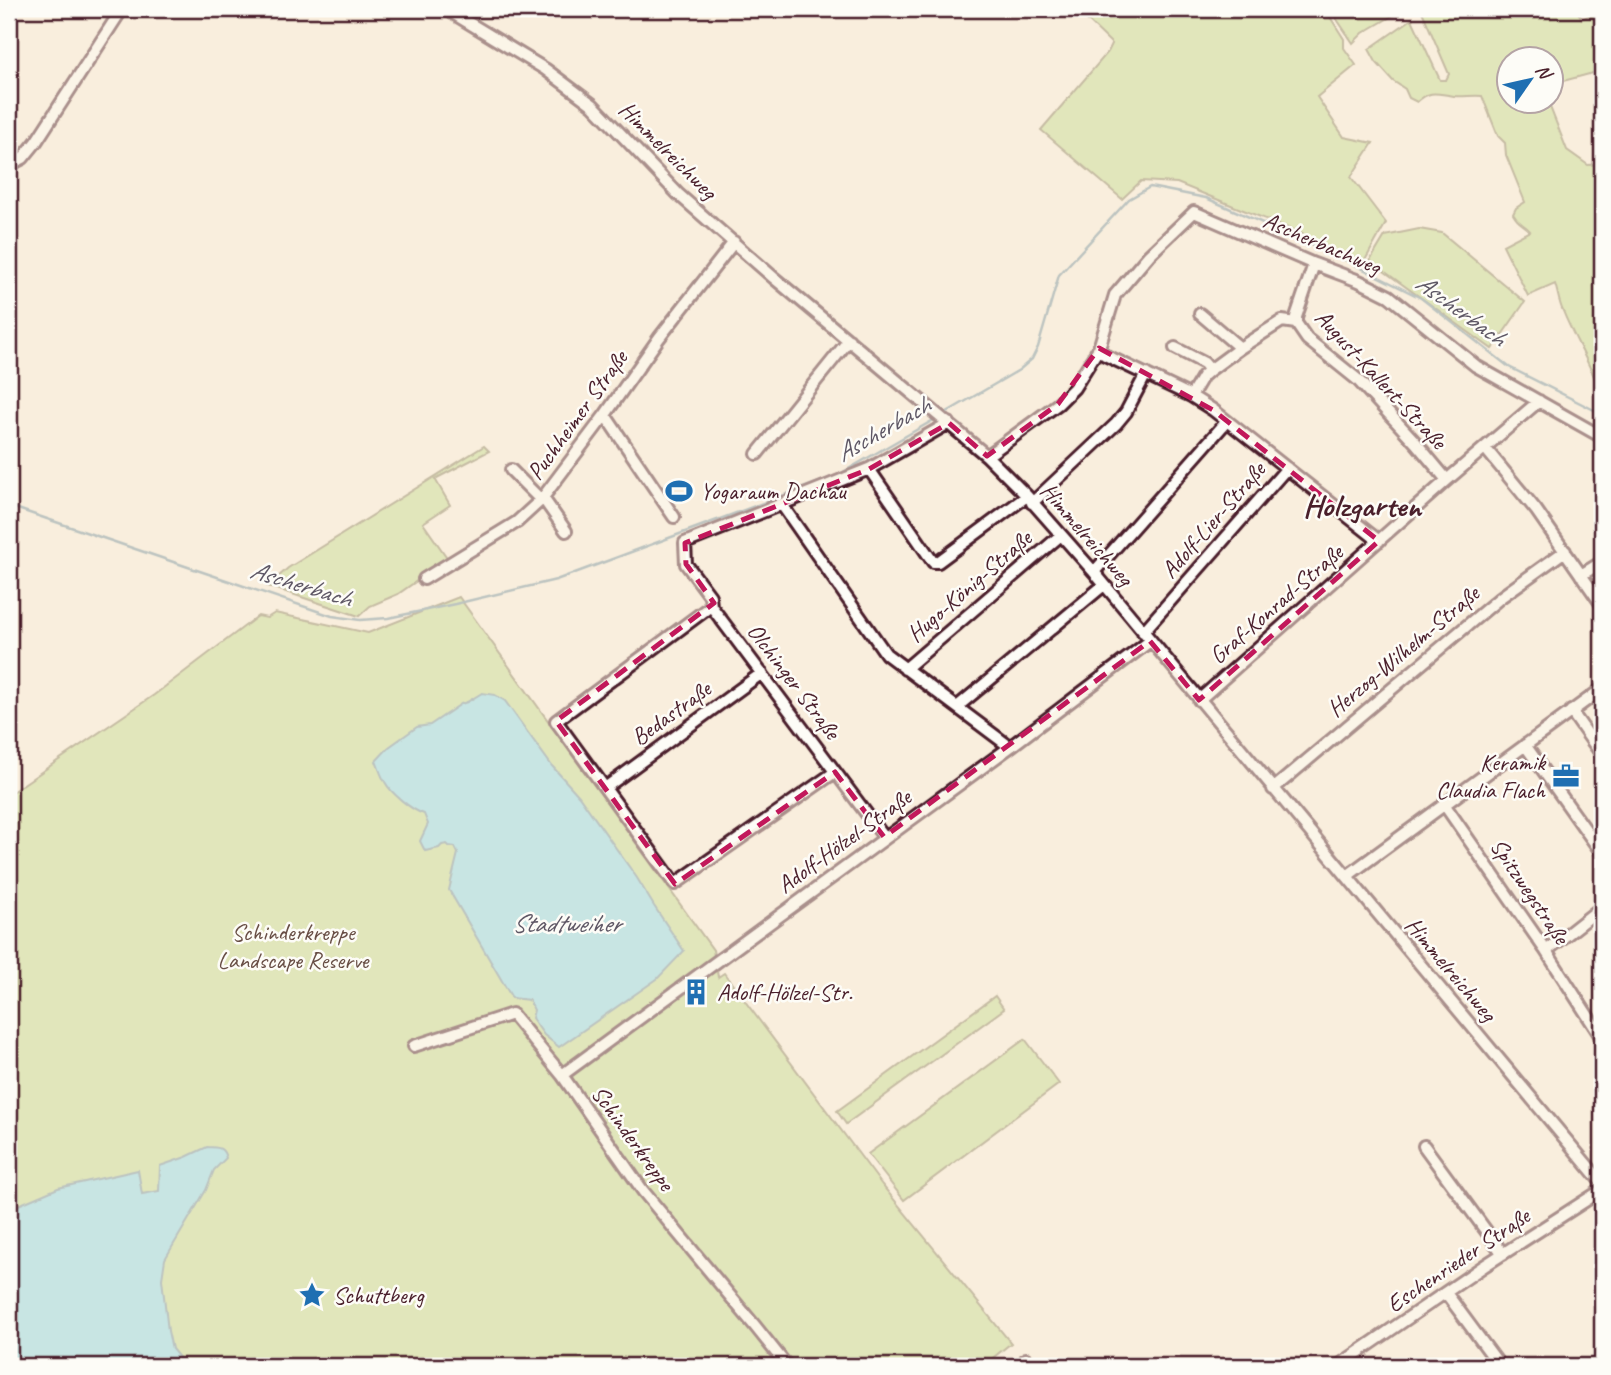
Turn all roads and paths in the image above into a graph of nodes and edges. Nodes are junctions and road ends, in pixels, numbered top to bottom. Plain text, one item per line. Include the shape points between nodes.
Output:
1 (122, 9) edge
2 (446, 9) edge
3 (9, 165) edge
4 (734, 242) junction
5 (1314, 264) junction
6 (1200, 314) dead end
7 (1296, 323) junction
8 (849, 340) junction
9 (1099, 348) junction
10 (1175, 348) dead end
11 (1240, 348) junction
12 (1210, 370) junction
13 (1146, 374) junction
14 (1191, 396) junction
15 (1539, 401) junction
16 (605, 415) junction
17 (947, 421) junction
18 (1227, 421) junction
19 (1602, 437) edge
20 (1485, 448) junction
21 (757, 454) dead end
22 (987, 456) junction
23 (1287, 468) junction
24 (869, 469) junction
25 (511, 470) dead end
26 (1447, 480) junction
27 (542, 499) junction
28 (1029, 500) junction
29 (782, 505) junction
30 (674, 517) dead end
31 (566, 531) dead end
32 (1061, 534) junction
33 (1379, 541) junction
34 (1565, 551) junction
35 (1602, 562) edge
36 (1094, 572) junction
37 (1581, 575) junction
38 (424, 579) dead end
39 (1104, 585) junction
40 (1602, 605) edge
41 (711, 606) junction
42 (1147, 636) junction
43 (905, 669) junction
44 (762, 673) junction
45 (1602, 688) edge
46 (1199, 700) junction
47 (957, 707) junction
48 (1571, 711) junction
49 (1525, 745) junction
50 (1010, 747) junction
51 (1602, 755) edge
52 (835, 772) junction
53 (605, 788) junction
54 (1273, 789) junction
55 (1444, 804) junction
56 (884, 837) junction
57 (1602, 853) edge
58 (1346, 876) junction
59 (1602, 907) edge
60 (1546, 951) junction
61 (1602, 1038) edge
62 (414, 1046) dead end
63 (562, 1074) junction
64 (1424, 1146) dead end
65 (1602, 1183) edge
66 (1602, 1191) edge
67 (1503, 1254) junction
68 (1446, 1293) junction
69 (787, 1366) edge
70 (1338, 1366) edge
71 (1500, 1366) edge

1 - 3 street via 36,142 23,158
2 - 4 street, Himmelreichweg via 583,97 678,194
4 - 8 street, Himmelreichweg
4 - 16 street, Puchheimer Straße
5 - 7 street, August-Kallert-Straße
5 - 9 street, Ascherbachweg via 1194,212 1115,295
5 - 15 street, Ascherbachweg via 1389,296 1476,366
6 - 11 street
7 - 11 street via 1282,321
7 - 26 street, August-Kallert-Straße via 1307,339 1358,380
8 - 17 street, Himmelreichweg
8 - 21 street
9 - 13 street
9 - 22 street via 1058,404
10 - 12 street
11 - 12 street
12 - 14 street
13 - 14 street
13 - 28 street via 1116,424
14 - 18 street
15 - 19 street, Ascherbachweg
15 - 20 street, Graf-Konrad-Straße
16 - 27 street, Puchheimer Straße
16 - 30 street
17 - 22 street, Himmelreichweg
17 - 24 street
18 - 23 street
18 - 36 street
20 - 26 street, Graf-Konrad-Straße
20 - 34 street
22 - 28 street, Himmelreichweg
23 - 33 street
23 - 42 street, Adolf-Lier-Straße
24 - 28 street via 933,562
24 - 29 street
25 - 27 street
26 - 33 street, Graf-Konrad-Straße
27 - 31 street
27 - 38 street, Puchheimer Straße via 517,522
28 - 32 street, Himmelreichweg
29 - 41 street, Olchinger Straße via 685,543 686,564 710,596
29 - 43 street via 886,654
32 - 36 street, Himmelreichweg
32 - 43 street, Hugo-König-Straße
33 - 46 street, Graf-Konrad-Straße
34 - 37 street
34 - 54 street, Herzog-Wilhelm-Straße via 1480,613
35 - 37 street
36 - 39 street, Himmelreichweg
37 - 40 street
39 - 42 street, Himmelreichweg
39 - 47 street
41 - 44 street, Olchinger Straße
41 - 53 street via 556,721
42 - 46 street, Himmelreichweg
42 - 50 street, Adolf-Hölzel-Straße
43 - 47 street
44 - 52 street, Olchinger Straße
44 - 53 street, Bedastraße
45 - 48 street
46 - 54 street, Himmelreichweg
47 - 50 street
48 - 49 street
48 - 51 street
49 - 55 street
49 - 57 street
50 - 56 street, Adolf-Hölzel-Straße
52 - 53 street via 675,884
52 - 56 street, Olchinger Straße
54 - 58 street, Himmelreichweg
55 - 58 street
55 - 60 street, Spitzwegstraße
56 - 63 street, Adolf-Hölzel-Straße
58 - 65 street, Himmelreichweg
59 - 60 street
60 - 61 street, Spitzwegstraße
62 - 63 street, Schinderkreppe via 512,1014
63 - 69 street, Schinderkreppe via 643,1191
64 - 67 street
66 - 67 street, Eschenrieder Straße
67 - 68 street, Eschenrieder Straße
68 - 70 street, Eschenrieder Straße
68 - 71 street

